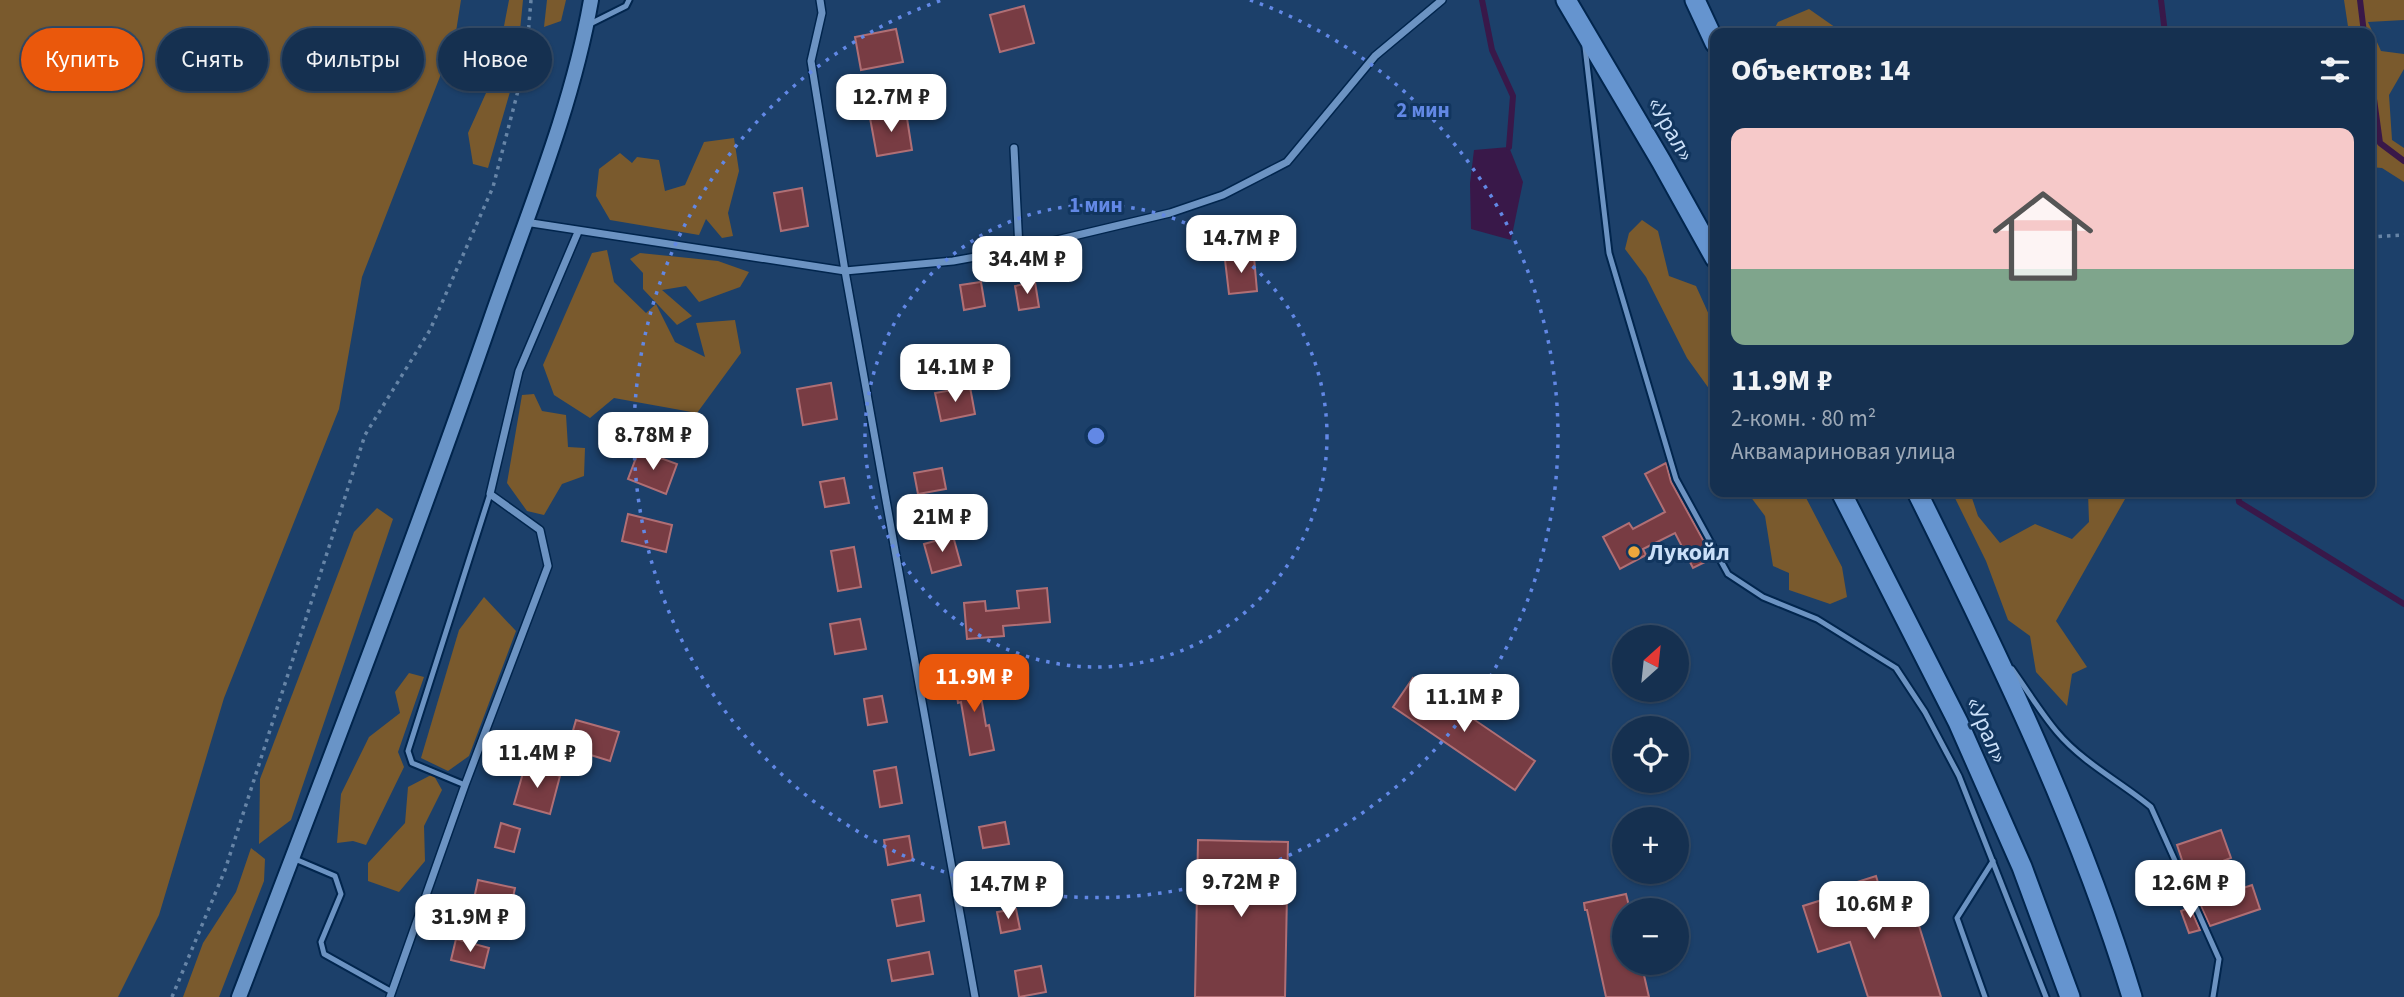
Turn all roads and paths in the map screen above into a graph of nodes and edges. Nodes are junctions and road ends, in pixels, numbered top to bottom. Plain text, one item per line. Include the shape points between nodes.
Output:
1 (531, 0) edge
2 (591, 0) edge
3 (629, 0) edge
4 (820, 0) edge
5 (1442, 0) edge
6 (1566, 0) edge
7 (1695, 0) edge
8 (586, 26) junction
9 (1582, 27) junction
10 (1710, 32) edge
11 (1014, 148) dead end
12 (524, 222) junction
13 (578, 232) junction
14 (2404, 234) edge
15 (2375, 237) edge
16 (1019, 249) junction
17 (1710, 249) edge
18 (845, 271) junction
19 (490, 494) junction
20 (1844, 497) edge
21 (1919, 497) edge
22 (1982, 626) junction
23 (465, 785) junction
24 (292, 858) junction
25 (1993, 861) junction
26 (391, 994) edge
27 (172, 997) edge
28 (239, 997) edge
29 (975, 997) edge
30 (1985, 997) edge
31 (2046, 997) edge
32 (2070, 997) edge
33 (2132, 997) edge
34 (2213, 997) edge

1 - 27 path via 526,60 493,187 430,330 365,435 225,870
2 - 8 main road
3 - 8 lane via 626,6
4 - 18 street via 822,13 811,61
5 - 16 street via 1375,56 1287,162 1223,195 1170,213
6 - 9 highway, «Урал»
7 - 10 highway
8 - 12 main road via 550,152
9 - 17 highway, «Урал»
9 - 25 lane via 1609,253 1676,479 1728,574 1763,597 1816,619 1896,668 1959,776
11 - 16 street
12 - 13 street
12 - 24 main road via 436,479
13 - 18 street
13 - 19 street via 519,371
14 - 15 path
16 - 18 street via 953,261
18 - 29 street
19 - 23 street via 540,530 548,566
19 - 23 lane via 408,751 412,763
20 - 32 highway, «Урал» via 1958,722 2022,867
21 - 22 highway, «Урал»
22 - 33 highway, «Урал» via 2079,848
22 - 34 lane via 2058,733 2151,807 2219,959
23 - 26 street
24 - 26 lane via 335,876 341,894 321,942 324,954
24 - 28 main road
25 - 30 lane via 1957,918
25 - 31 lane

